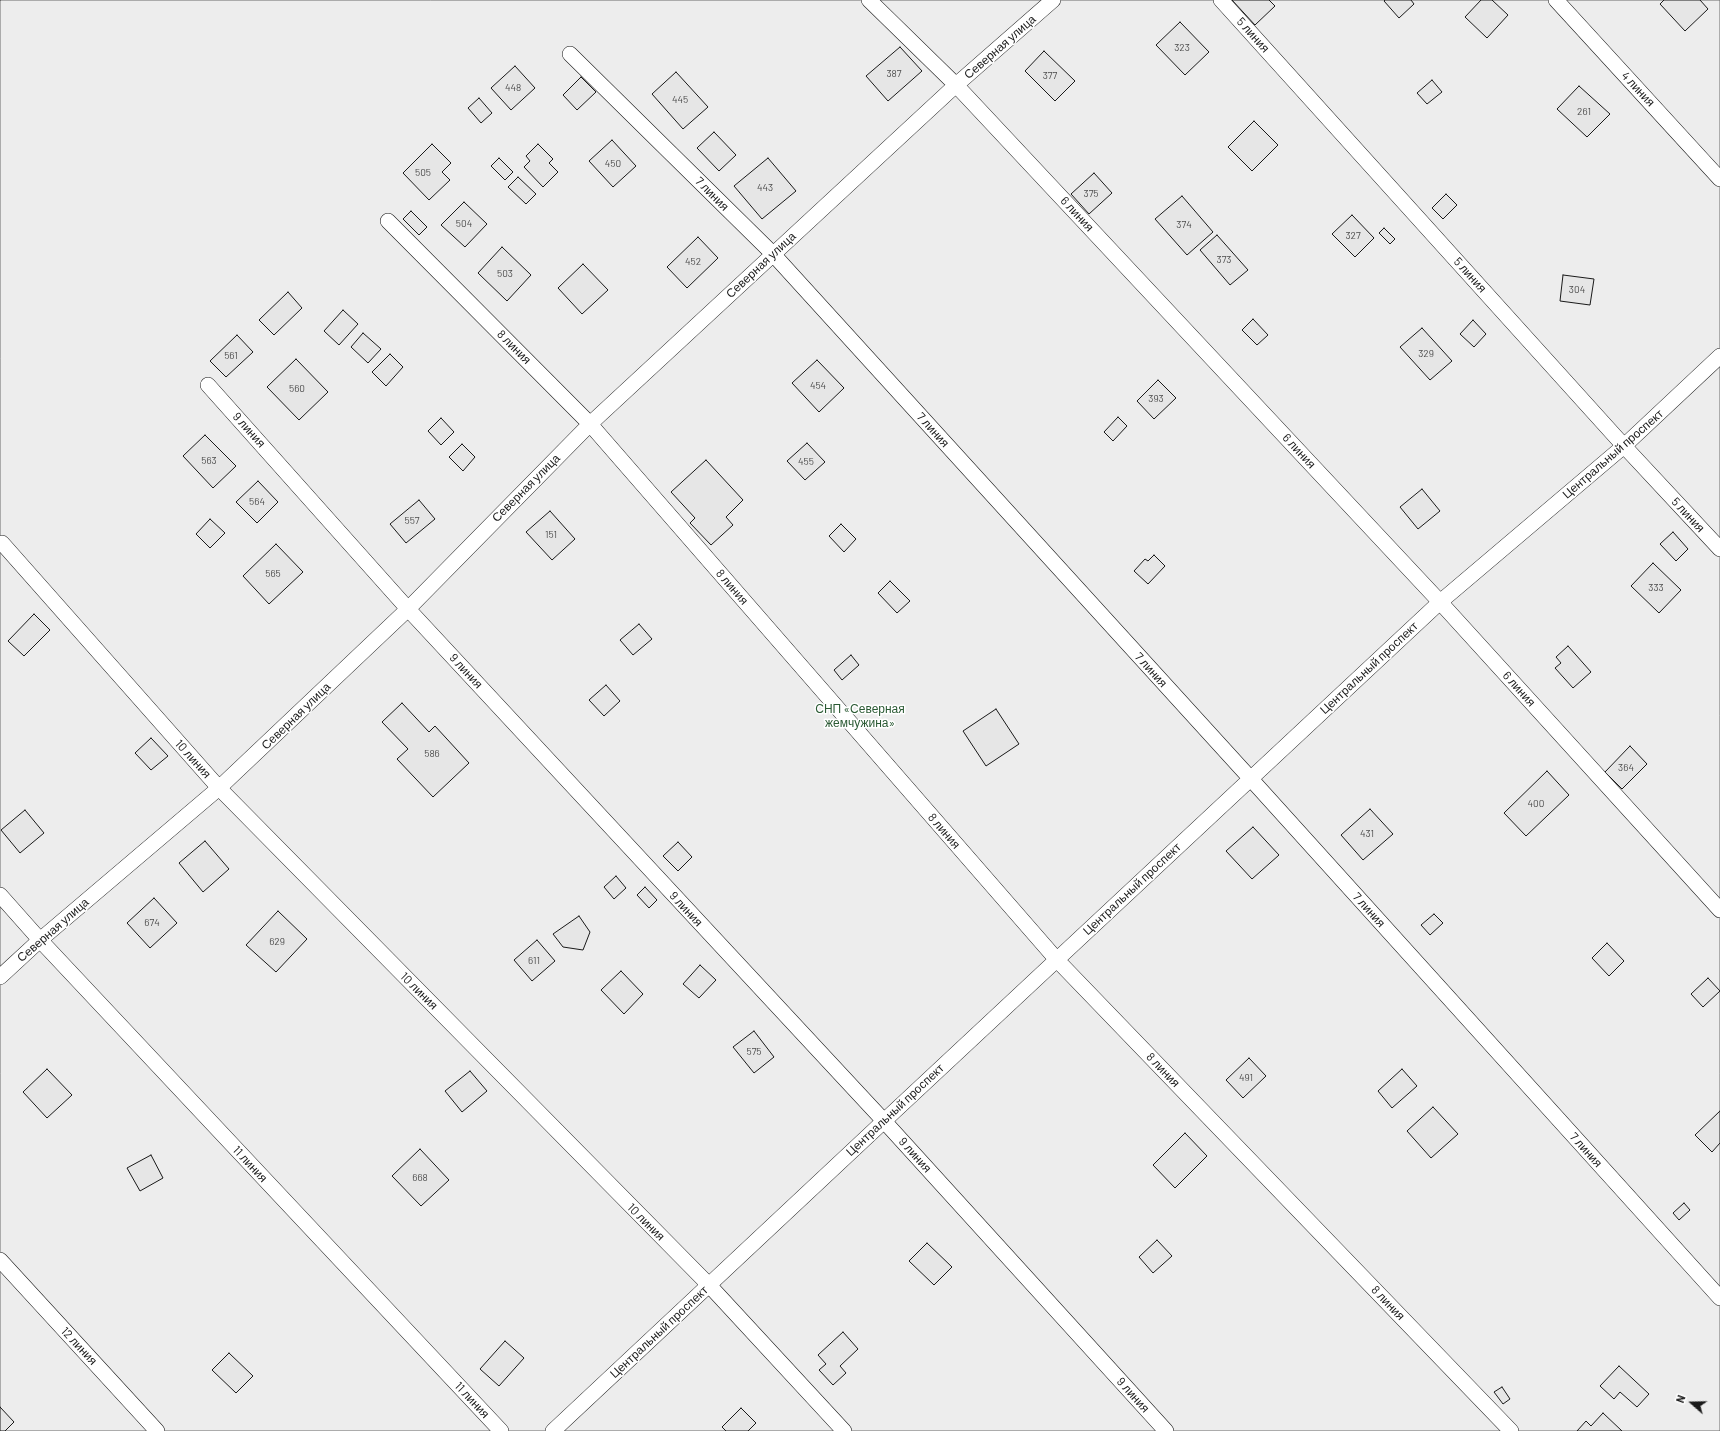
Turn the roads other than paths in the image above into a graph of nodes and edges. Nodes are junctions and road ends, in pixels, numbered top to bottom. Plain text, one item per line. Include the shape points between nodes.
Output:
1 (869, 0) edge
2 (1053, 0) edge
3 (1221, 0) edge
4 (1556, 0) edge
5 (570, 54) dead end
6 (956, 86) junction
7 (1720, 179) edge
8 (388, 221) dead end
9 (773, 254) junction
10 (1720, 356) edge
11 (208, 385) dead end
12 (590, 424) junction
13 (1624, 446) junction
14 (2, 543) dead end
15 (1720, 549) edge
16 (1440, 602) junction
17 (408, 609) junction
18 (1250, 778) junction
19 (219, 788) junction
20 (0, 895) edge
21 (1720, 910) edge
22 (40, 940) junction
23 (1056, 960) junction
24 (0, 977) edge
25 (884, 1120) junction
26 (0, 1260) edge
27 (709, 1285) junction
28 (1720, 1298) edge
29 (157, 1431) edge
30 (501, 1431) edge
31 (553, 1431) edge
32 (844, 1431) edge
33 (1166, 1431) edge
34 (1511, 1431) edge

1 - 6 street, 6 линия
2 - 6 street, Северная улица
3 - 13 street, 5 линия
4 - 7 street, 4 линия
5 - 9 street, 7 линия
6 - 9 street, Северная улица
6 - 16 street, 6 линия
8 - 12 street, 8 линия
9 - 12 street, Северная улица
9 - 18 street, 7 линия
10 - 13 street, Центральный проспект
11 - 17 street, 9 линия
12 - 17 street, Северная улица
12 - 23 street, 8 линия
13 - 15 street, 5 линия
13 - 16 street, Центральный проспект
14 - 19 street, 10 линия
16 - 18 street, Центральный проспект
16 - 21 street, 6 линия
17 - 19 street, Северная улица
17 - 25 street, 9 линия
18 - 23 street, Центральный проспект
18 - 28 street, 7 линия
19 - 22 street, Северная улица
19 - 27 street, 10 линия
20 - 22 street, 11 линия
22 - 24 street, Северная улица
22 - 30 street, 11 линия
23 - 25 street, Центральный проспект
23 - 34 street, 8 линия
25 - 27 street, Центральный проспект
25 - 33 street, 9 линия
26 - 29 street, 12 линия
27 - 31 street, Центральный проспект
27 - 32 street, 10 линия

